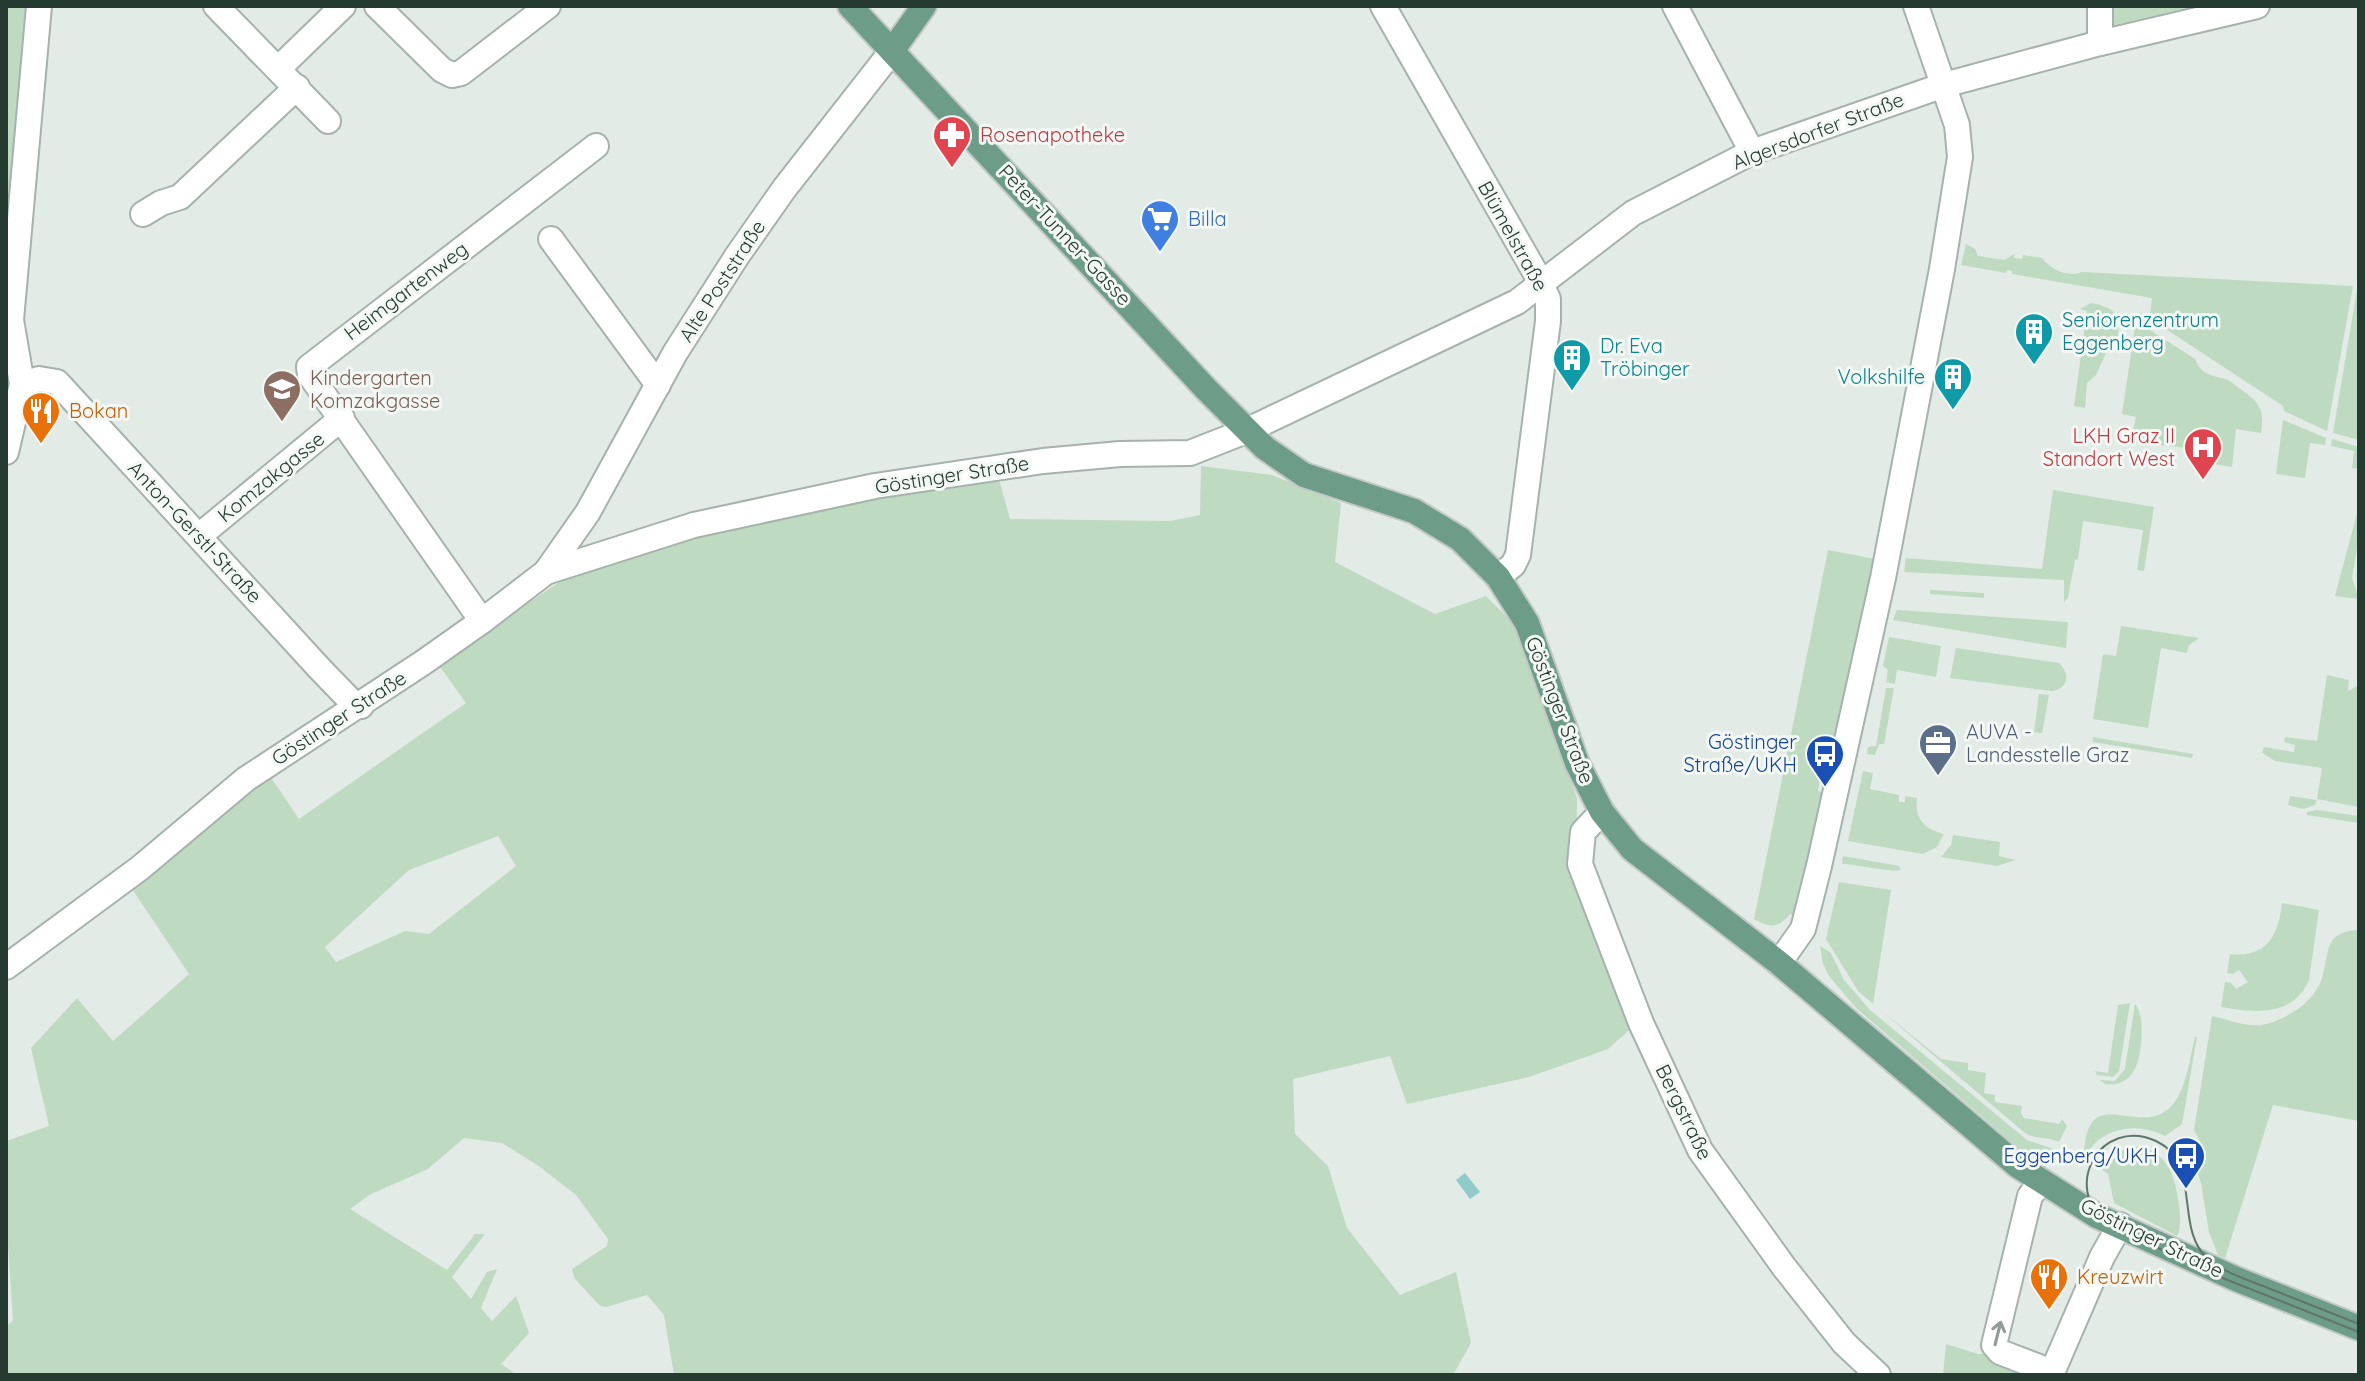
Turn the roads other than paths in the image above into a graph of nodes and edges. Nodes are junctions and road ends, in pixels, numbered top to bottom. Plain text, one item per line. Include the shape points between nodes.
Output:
1 (39, 6) edge
2 (216, 6) edge
3 (343, 6) edge
4 (377, 6) edge
5 (548, 6) edge
6 (850, 6) edge
7 (924, 6) edge
8 (1383, 6) edge
9 (1675, 6) edge
10 (1916, 6) edge
11 (2100, 6) edge
12 (2257, 6) edge
13 (2100, 43) junction
14 (892, 51) junction
15 (279, 68) junction
16 (1944, 85) junction
17 (297, 87) junction
18 (328, 121) dead end
19 (596, 146) dead end
20 (1752, 152) junction
21 (143, 214) dead end
22 (551, 239) dead end
23 (1542, 284) junction
24 (658, 385) junction
25 (14, 392) edge
26 (342, 418) junction
27 (1246, 431) junction
28 (6, 452) edge
29 (199, 536) junction
30 (546, 572) junction
31 (1498, 577) junction
32 (482, 621) junction
33 (361, 706) junction
34 (1602, 812) junction
35 (1779, 963) junction
36 (6, 967) edge
37 (2041, 1182) junction
38 (2120, 1225) junction
39 (2359, 1328) edge
40 (2052, 1373) edge
41 (1878, 1375) edge

1 - 25 street via 11,320
2 - 15 street
3 - 15 street
4 - 5 street via 452,75
6 - 14 main road, Peter-Tunner-Gasse
7 - 14 main road, Alte Poststraße
8 - 23 street, Blümelstraße
9 - 20 street
10 - 16 street
11 - 13 street
12 - 13 street, Algersdorfer Straße
13 - 16 street, Algersdorfer Straße
14 - 24 street, Alte Poststraße via 776,200
14 - 27 main road, Peter-Tunner-Gasse
15 - 17 street
16 - 20 street, Algersdorfer Straße
16 - 35 street via 1957,125 1960,157 1942,269 1883,578 1819,866 1803,929
17 - 18 street
17 - 21 street via 180,197
19 - 26 street, Heimgartenweg via 312,363 310,375
20 - 23 street, Algersdorfer Straße via 1633,213
22 - 24 street
23 - 27 street, Algersdorfer Straße via 1517,302
23 - 31 street, Blümelstraße via 1548,321 1518,555
24 - 30 street, Alte Poststraße via 588,512
25 - 28 street
25 - 29 street, Anton-Gerstl-Straße via 39,379 57,382
26 - 29 street, Komzakgasse
26 - 32 street, Heimgartenweg
27 - 30 street, Göstinger Straße via 1190,453 1043,461 875,486 694,525
27 - 31 main road, Göstinger Straße via 1304,475 1414,511 1460,539
29 - 33 street, Anton-Gerstl-Straße via 320,669
30 - 32 street, Göstinger Straße
31 - 34 main road, Göstinger Straße via 1527,623 1577,763
32 - 33 street, Göstinger Straße
33 - 36 street, Göstinger Straße via 246,779 140,868
34 - 35 main road, Göstinger Straße via 1632,849
34 - 41 street, Bergstraße via 1583,832 1580,864 1646,1033 1700,1150 1844,1343
35 - 37 main road, Göstinger Straße
37 - 38 main road, Göstinger Straße
40 -> 37 street via 1994,1345 2030,1196
38 - 39 main road, Göstinger Straße
38 - 40 street

